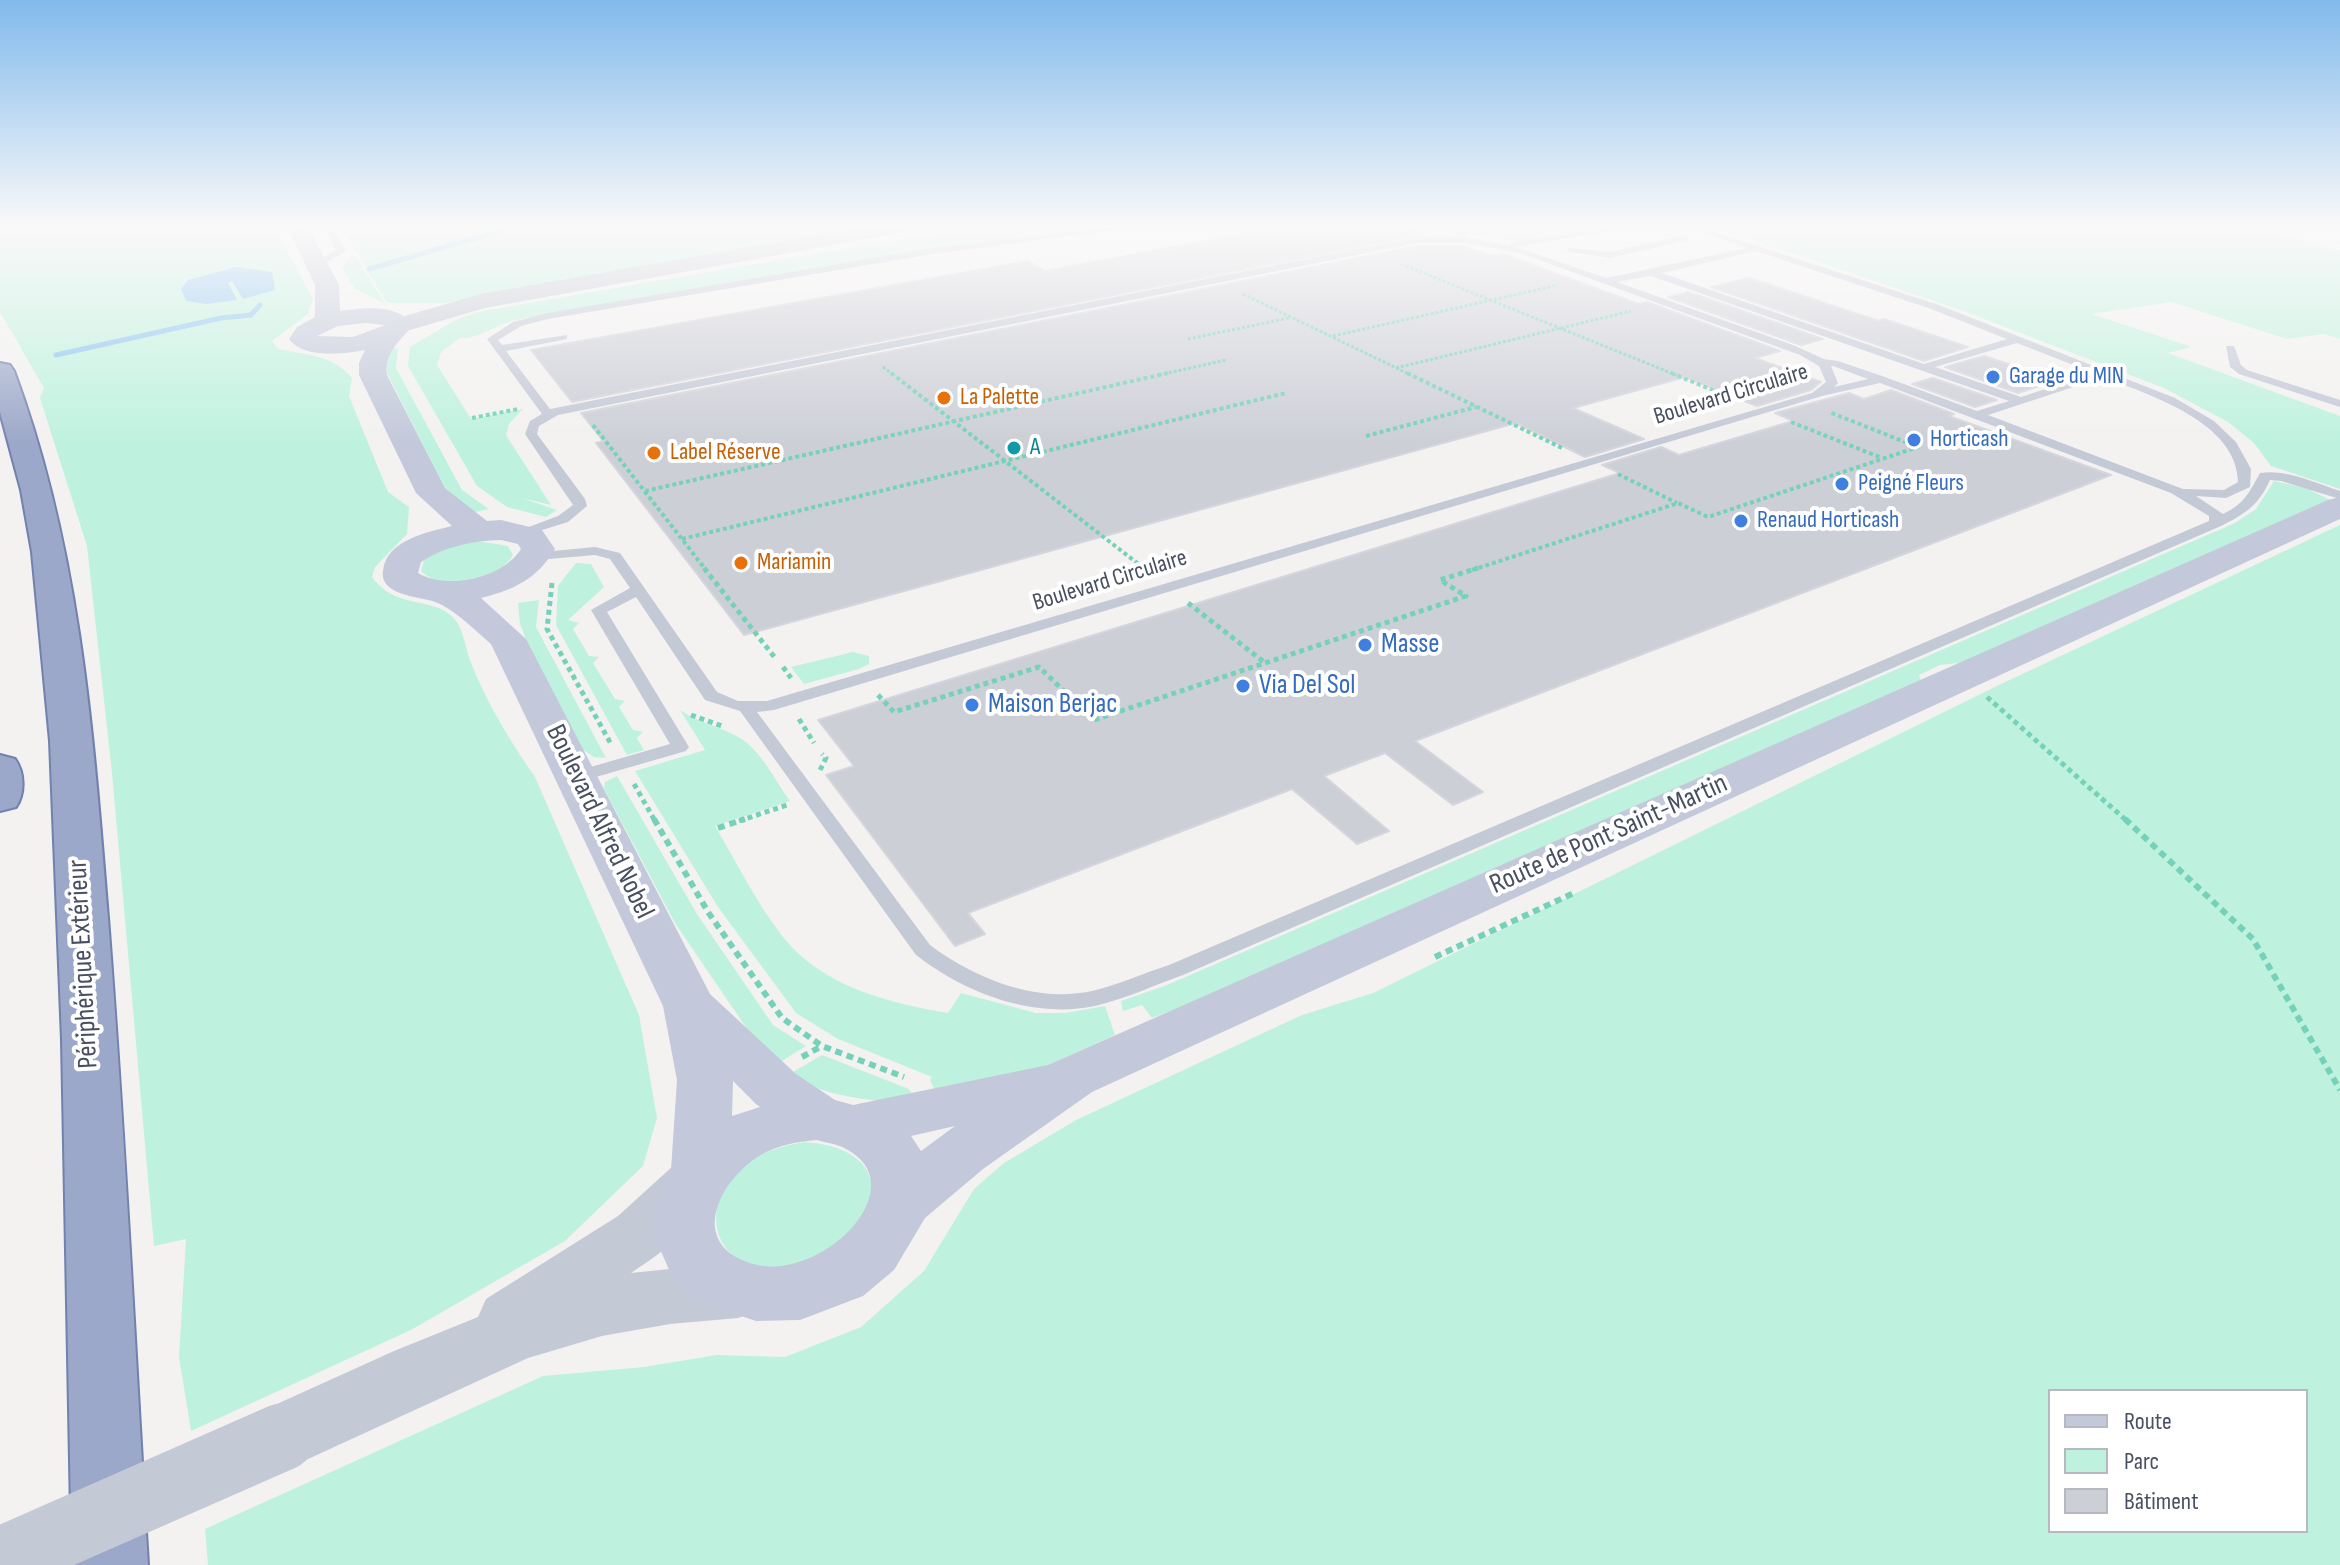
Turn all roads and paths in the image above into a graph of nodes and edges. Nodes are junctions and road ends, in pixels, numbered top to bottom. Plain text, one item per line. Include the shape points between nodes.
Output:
1 (329, 297) edge
2 (347, 297) edge
3 (503, 297) edge
4 (660, 297) edge
5 (1133, 297) edge
6 (1483, 297) edge
7 (1504, 297) edge
8 (1657, 297) edge
9 (1721, 297) edge
10 (1900, 297) edge
11 (1653, 298) junction
12 (1491, 300) junction
13 (1262, 303) dead end
14 (1638, 305) joint
15 (1291, 317) junction
16 (384, 323) junction
17 (1559, 328) junction
18 (329, 334) junction
19 (563, 337) dead end
20 (1331, 337) junction
21 (1188, 339) dead end
22 (2019, 339) junction
23 (2230, 348) dead end
24 (498, 349) junction
25 (1226, 360) dead end
26 (1821, 362) junction
27 (1923, 367) junction
28 (366, 368) junction
29 (1396, 368) junction
30 (0, 371) edge
31 (2106, 373) junction
32 (898, 379) dead end
33 (1880, 379) junction
34 (1286, 393) dead end
35 (1827, 398) junction
36 (1733, 399) dead end
37 (2021, 401) junction
38 (2340, 404) edge
39 (1477, 407) junction
40 (524, 408) dead end
41 (548, 415) junction
42 (1974, 416) junction
43 (472, 418) dead end
44 (1787, 420) dead end
45 (954, 421) junction
46 (593, 425) dead end
47 (1366, 436) dead end
48 (1563, 448) dead end
49 (1883, 459) junction
50 (1005, 461) junction
51 (1616, 473) dead end
52 (2176, 490) junction
53 (645, 491) junction
54 (432, 493) junction
55 (2340, 495) edge
56 (1678, 503) junction
57 (2340, 507) edge
58 (2216, 523) junction
59 (479, 531) junction
60 (682, 539) junction
61 (425, 545) junction
62 (573, 552) junction
63 (522, 556) junction
64 (1145, 569) dead end
65 (640, 589) junction
66 (446, 592) junction
67 (1188, 603) dead end
68 (507, 639) junction
69 (776, 659) dead end
70 (1265, 663) junction
71 (1955, 679) junction
72 (865, 699) dead end
73 (746, 708) junction
74 (685, 711) dead end
75 (808, 716) dead end
76 (733, 731) dead end
77 (802, 740) dead end
78 (822, 754) dead end
79 (622, 764) junction
80 (0, 768) edge
81 (818, 776) dead end
82 (576, 777) junction
83 (0, 798) edge
84 (794, 798) dead end
85 (718, 828) dead end
86 (690, 1006) junction
87 (1072, 1077) junction
88 (906, 1078) dead end
89 (2340, 1090) edge
90 (837, 1122) junction
91 (698, 1178) junction
92 (901, 1202) junction
93 (738, 1290) junction
94 (428, 1368) junction
95 (0, 1561) edge
96 (110, 1565) edge

1 - 18 main road
2 - 16 main road
3 - 16 street
4 - 24 lane via 548,316 505,329 492,339
5 - 41 lane, Boulevard Circulaire
6 - 12 path
7 - 12 path
8 - 11 lane
9 - 27 lane
10 - 22 lane
11 - 14 lane
11 - 26 lane, Boulevard Circulaire
12 - 17 path
12 - 20 path
13 - 15 path
14 - 17 path
15 - 20 path
15 - 21 path
16 - 18 main road
16 - 28 main road
17 - 29 path
17 - 36 path
18 - 28 main road
19 - 24 lane
20 - 29 path
22 - 27 lane
22 - 31 lane
23 - 38 lane via 2243,372
24 - 41 lane
25 - 45 path
26 - 33 lane
26 - 35 lane, Boulevard Circulaire via 1832,376
27 - 33 lane
27 - 37 lane
28 - 54 main road
29 - 39 path
30 - 96 highway, Périphérique Extérieur via 39,501 66,690 84,930
31 - 37 lane
31 - 52 lane via 2204,420 2229,441 2247,471 2245,484 2226,494
32 - 45 path
33 - 35 lane
33 - 42 lane
34 - 50 path
35 - 49 path via 1819,408 1918,447
35 - 73 lane, Boulevard Circulaire via 806,697
37 - 42 lane
39 - 47 path
39 - 48 path
40 - 43 path
41 - 63 lane via 534,424 531,434 580,506
42 - 52 lane
44 - 49 path
45 - 50 path
45 - 53 path
46 - 53 path
49 - 56 path via 1708,517
50 - 60 path
50 - 64 path
51 - 56 path
52 - 58 lane via 2216,514
53 - 60 path
54 - 59 main road
54 - 61 main road
55 - 58 lane via 2265,476 2244,509
56 - 70 path via 1440,580 1466,596
57 - 71 main road, Route de Pont Saint-Martin
58 - 73 lane via 1176,970 1068,1002 989,988 923,950
59 - 61 main road
59 - 63 main road
60 - 69 path
61 - 66 main road via 404,559 400,578 416,588
62 - 63 lane
62 - 65 lane via 615,556
62 - 79 path via 549,586 547,629
63 - 66 main road via 479,587
63 - 68 main road, Boulevard Alfred Nobel
65 - 73 lane via 711,696
65 - 79 lane via 599,610 680,747
66 - 68 main road, Boulevard Alfred Nobel
67 - 70 path
68 - 82 main road, Boulevard Alfred Nobel
70 - 72 path via 1094,720 1039,667 894,712 880,695
71 - 87 main road, Route de Pont Saint-Martin
71 - 89 path via 1987,697 2253,939
74 - 76 path
75 - 77 path via 797,720 812,740
78 - 81 path via 826,758
79 - 82 lane
79 - 88 path via 708,912 782,1018 822,1046
80 - 83 highway
82 - 86 main road, Boulevard Alfred Nobel
84 - 85 path via 799,802
86 - 90 main road, Boulevard Alfred Nobel via 776,1089
86 - 91 main road, Boulevard Alfred Nobel via 705,1080
87 - 90 main road via 974,1103
87 - 92 main road, Route de Pont Saint-Martin via 962,1152
90 - 91 main road via 765,1127 724,1150
90 - 92 main road via 878,1138 894,1156 903,1186
91 - 93 main road via 687,1202 684,1234 689,1251 711,1277
91 - 94 street via 640,1234
92 - 93 main road via 884,1240 841,1276 788,1293
93 - 94 street via 668,1295 557,1319
94 - 95 street, bridge

